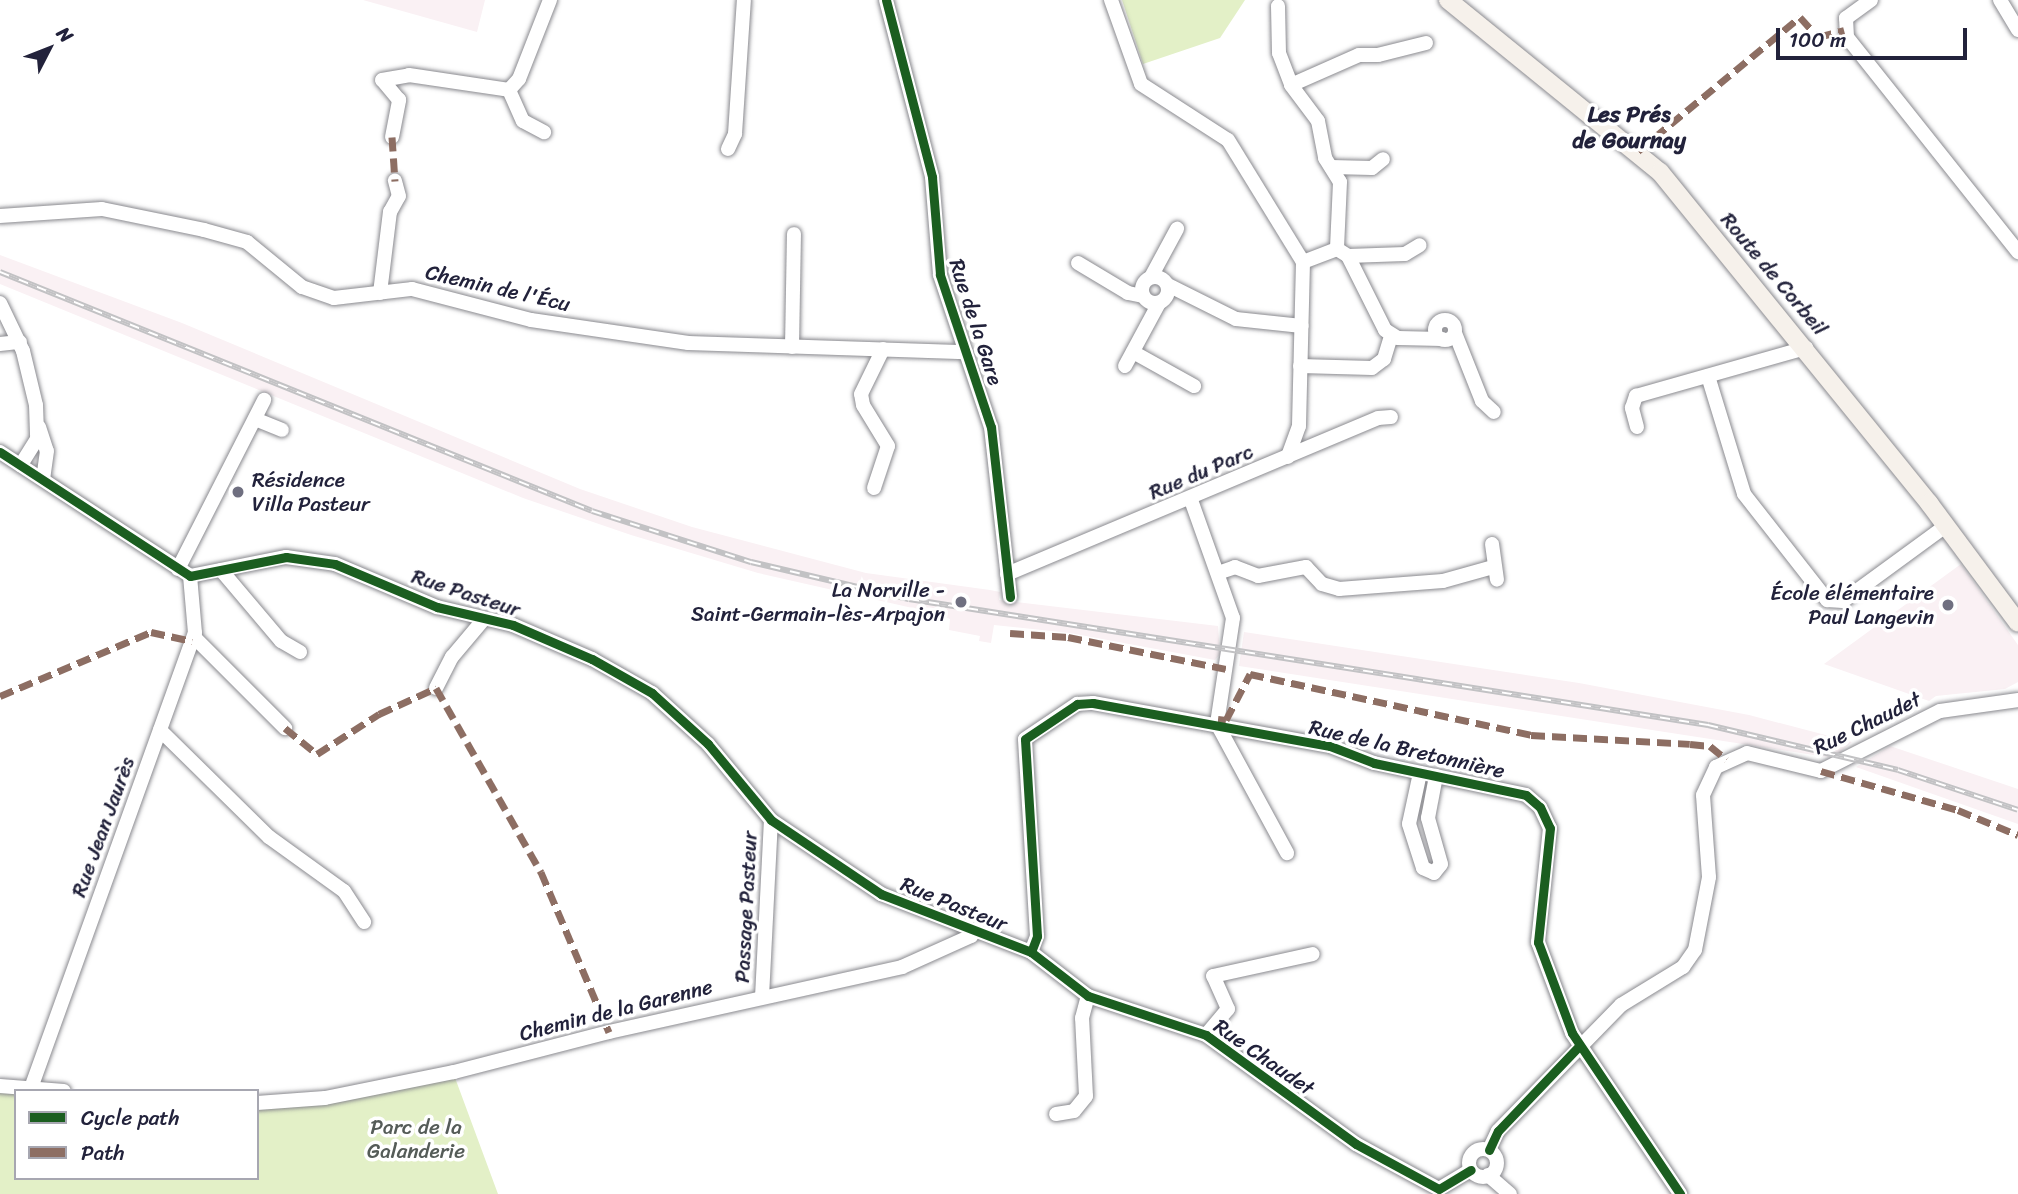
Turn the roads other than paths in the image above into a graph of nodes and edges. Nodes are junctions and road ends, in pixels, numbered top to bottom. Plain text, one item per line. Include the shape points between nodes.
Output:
1 (550, 0) edge
2 (744, 0) edge
3 (886, 0) edge
4 (1111, 0) edge
5 (1448, 0) edge
6 (1871, 0) edge
7 (2000, 0) edge
8 (1278, 6) dead end
9 (2018, 30) edge
10 (1426, 43) dead end
11 (1291, 85) junction
12 (509, 90) junction
13 (544, 132) dead end
14 (392, 137) dead end
15 (728, 149) dead end
16 (1383, 159) dead end
17 (1331, 167) junction
18 (394, 181) dead end
19 (0, 216) edge
20 (1177, 229) dead end
21 (794, 234) dead end
22 (1420, 245) dead end
23 (1342, 252) junction
24 (2018, 253) edge
25 (1303, 261) junction
26 (1078, 263) dead end
27 (1151, 278) junction
28 (1168, 285) junction
29 (380, 293) junction
30 (1143, 296) junction
31 (0, 303) edge
32 (1159, 303) junction
33 (1302, 326) junction
34 (1391, 336) junction
35 (20, 342) junction
36 (0, 344) edge
37 (792, 347) junction
38 (1806, 348) junction
39 (883, 349) junction
40 (966, 352) junction
41 (1133, 352) junction
42 (1125, 366) dead end
43 (1300, 366) junction
44 (1708, 376) junction
45 (1194, 386) dead end
46 (264, 400) dead end
47 (1494, 412) dead end
48 (1391, 416) dead end
49 (255, 419) junction
50 (38, 426) junction
51 (1637, 427) dead end
52 (282, 430) dead end
53 (0, 452) edge
54 (1289, 457) junction
55 (21, 465) junction
56 (43, 479) junction
57 (874, 488) dead end
58 (1191, 500) junction
59 (1947, 525) junction
60 (1492, 544) dead end
61 (221, 570) junction
62 (184, 573) junction
63 (1007, 573) junction
64 (1218, 573) junction
65 (1010, 597) dead end
66 (484, 618) junction
67 (2017, 618) edge
68 (194, 637) junction
69 (300, 652) dead end
70 (436, 688) dead end
71 (2018, 700) edge
72 (1217, 724) junction
73 (285, 728) dead end
74 (160, 730) junction
75 (1420, 773) junction
76 (1436, 776) junction
77 (771, 820) junction
78 (1287, 853) dead end
79 (364, 922) dead end
80 (975, 930) junction
81 (1031, 952) junction
82 (1313, 954) dead end
83 (1088, 996) junction
84 (762, 997) junction
85 (1206, 1035) junction
86 (1579, 1046) junction
87 (0, 1086) edge
88 (31, 1088) junction
89 (42, 1089) edge
90 (259, 1103) edge
91 (1056, 1114) dead end
92 (1489, 1150) junction
93 (1470, 1163) junction
94 (1492, 1170) junction
95 (1508, 1191) edge
96 (1437, 1192) edge
97 (1680, 1194) edge

1 - 12 street via 519,79
2 - 15 street via 735,134
3 - 40 street, Rue de la Gare via 932,177 940,275
4 - 25 street via 1141,84 1228,140
5 - 38 main road, Route de Corbeil via 1520,63 1638,151
6 - 24 street via 1846,18 1847,37
7 - 9 street
8 - 11 street via 1279,53
10 - 11 street via 1359,55
11 - 17 street via 1318,121
12 - 13 street via 523,121
12 - 14 street via 409,75 382,80 399,100
16 - 17 street via 1372,168
17 - 23 street via 1340,182
18 - 29 street via 399,196 390,212
19 - 29 street, Chemin de l'Écu via 102,209 247,242 317,294 334,298
20 - 27 street
21 - 37 street
22 - 23 street via 1405,254
23 - 25 street
23 - 34 street
25 - 33 street
26 - 30 street via 1128,293
27 - 28 street
27 - 30 street via 1144,284
28 - 32 street via 1167,296
28 - 33 street via 1236,319
29 - 37 street, Chemin de l'Écu via 427,291 531,320 638,337
30 - 32 street
31 - 35 street
32 - 41 street
33 - 43 street
34 - 43 street via 1384,359 1372,368
34 - 47 street via 1448,336 1482,401
35 - 36 street
35 - 50 street via 32,377
37 - 39 street, Chemin de l'Écu
38 - 44 street
38 - 59 main road, Route de Corbeil
39 - 40 street, Chemin de l'Écu
39 - 57 street via 861,394 888,446
40 - 63 street, Rue de la Gare via 991,427
41 - 42 street
41 - 45 street
43 - 54 street via 1298,426
44 - 51 street via 1636,396 1632,408
44 - 59 street via 1744,494 1827,600 1843,601
46 - 49 street
48 - 54 street, Rue du Parc
49 - 52 street
49 - 62 street
50 - 55 street via 37,439
50 - 56 street via 47,451
53 - 55 street
54 - 58 street, Rue du Parc
55 - 56 street
56 - 62 street
58 - 63 street, Rue du Parc
58 - 64 street
59 - 67 main road, Route de Corbeil
60 - 64 street via 1495,574 1443,581 1339,589 1322,584 1306,567 1258,576 1235,567
61 - 62 street, Rue Pasteur
61 - 66 street, Rue Pasteur via 286,557 335,564 437,607
61 - 69 street via 281,641
62 - 68 street, Rue Jean Jaurès
63 - 65 street, Rue de la Gare
64 - 72 street via 1233,618
66 - 70 street via 452,657
66 - 77 street, Rue Pasteur via 513,625 592,659 652,693 708,744
68 - 73 street
68 - 74 street, Rue Jean Jaurès
71 - 86 street, Rue Chaudet via 1940,711 1821,771 1757,754 1726,759 1712,772 1703,795 1709,877 1695,950 1683,967 1621,1005
72 - 75 street, Rue de la Bretonnière via 1330,746 1374,763
72 - 78 street
72 - 81 street, Rue de la Bretonnière via 1085,702 1025,739 1037,936
74 - 79 street via 269,837 344,891
74 - 88 street, Rue Jean Jaurès
75 - 76 street, Rue de la Bretonnière
75 - 76 street, Rue de la Bretonnière via 1409,824 1423,868 1434,873 1441,864 1428,818
76 - 86 street, Rue de la Bretonnière via 1526,795 1546,817 1551,838 1538,942
77 - 80 street, Rue Pasteur via 881,894
77 - 84 street, Passage Pasteur
80 - 81 street, Rue Pasteur
80 - 84 street, Chemin de la Garenne via 971,936 902,967
81 - 83 street, Rue Chaudet
82 - 85 street via 1213,976 1228,1009
83 - 85 street, Rue Chaudet
83 - 91 street via 1082,1018 1086,1096 1074,1111
84 - 90 street, Chemin de la Garenne via 454,1072 325,1098
85 - 96 street, Rue Chaudet via 1356,1144
86 - 92 street, Rue Chaudet via 1497,1131
86 - 97 street, Rue de la Bretonnière
87 - 88 street
88 - 89 street
92 - 93 street, Rue Chaudet via 1480,1149
92 - 94 street
93 - 94 street
93 - 96 street, Rue Chaudet
94 - 95 street

